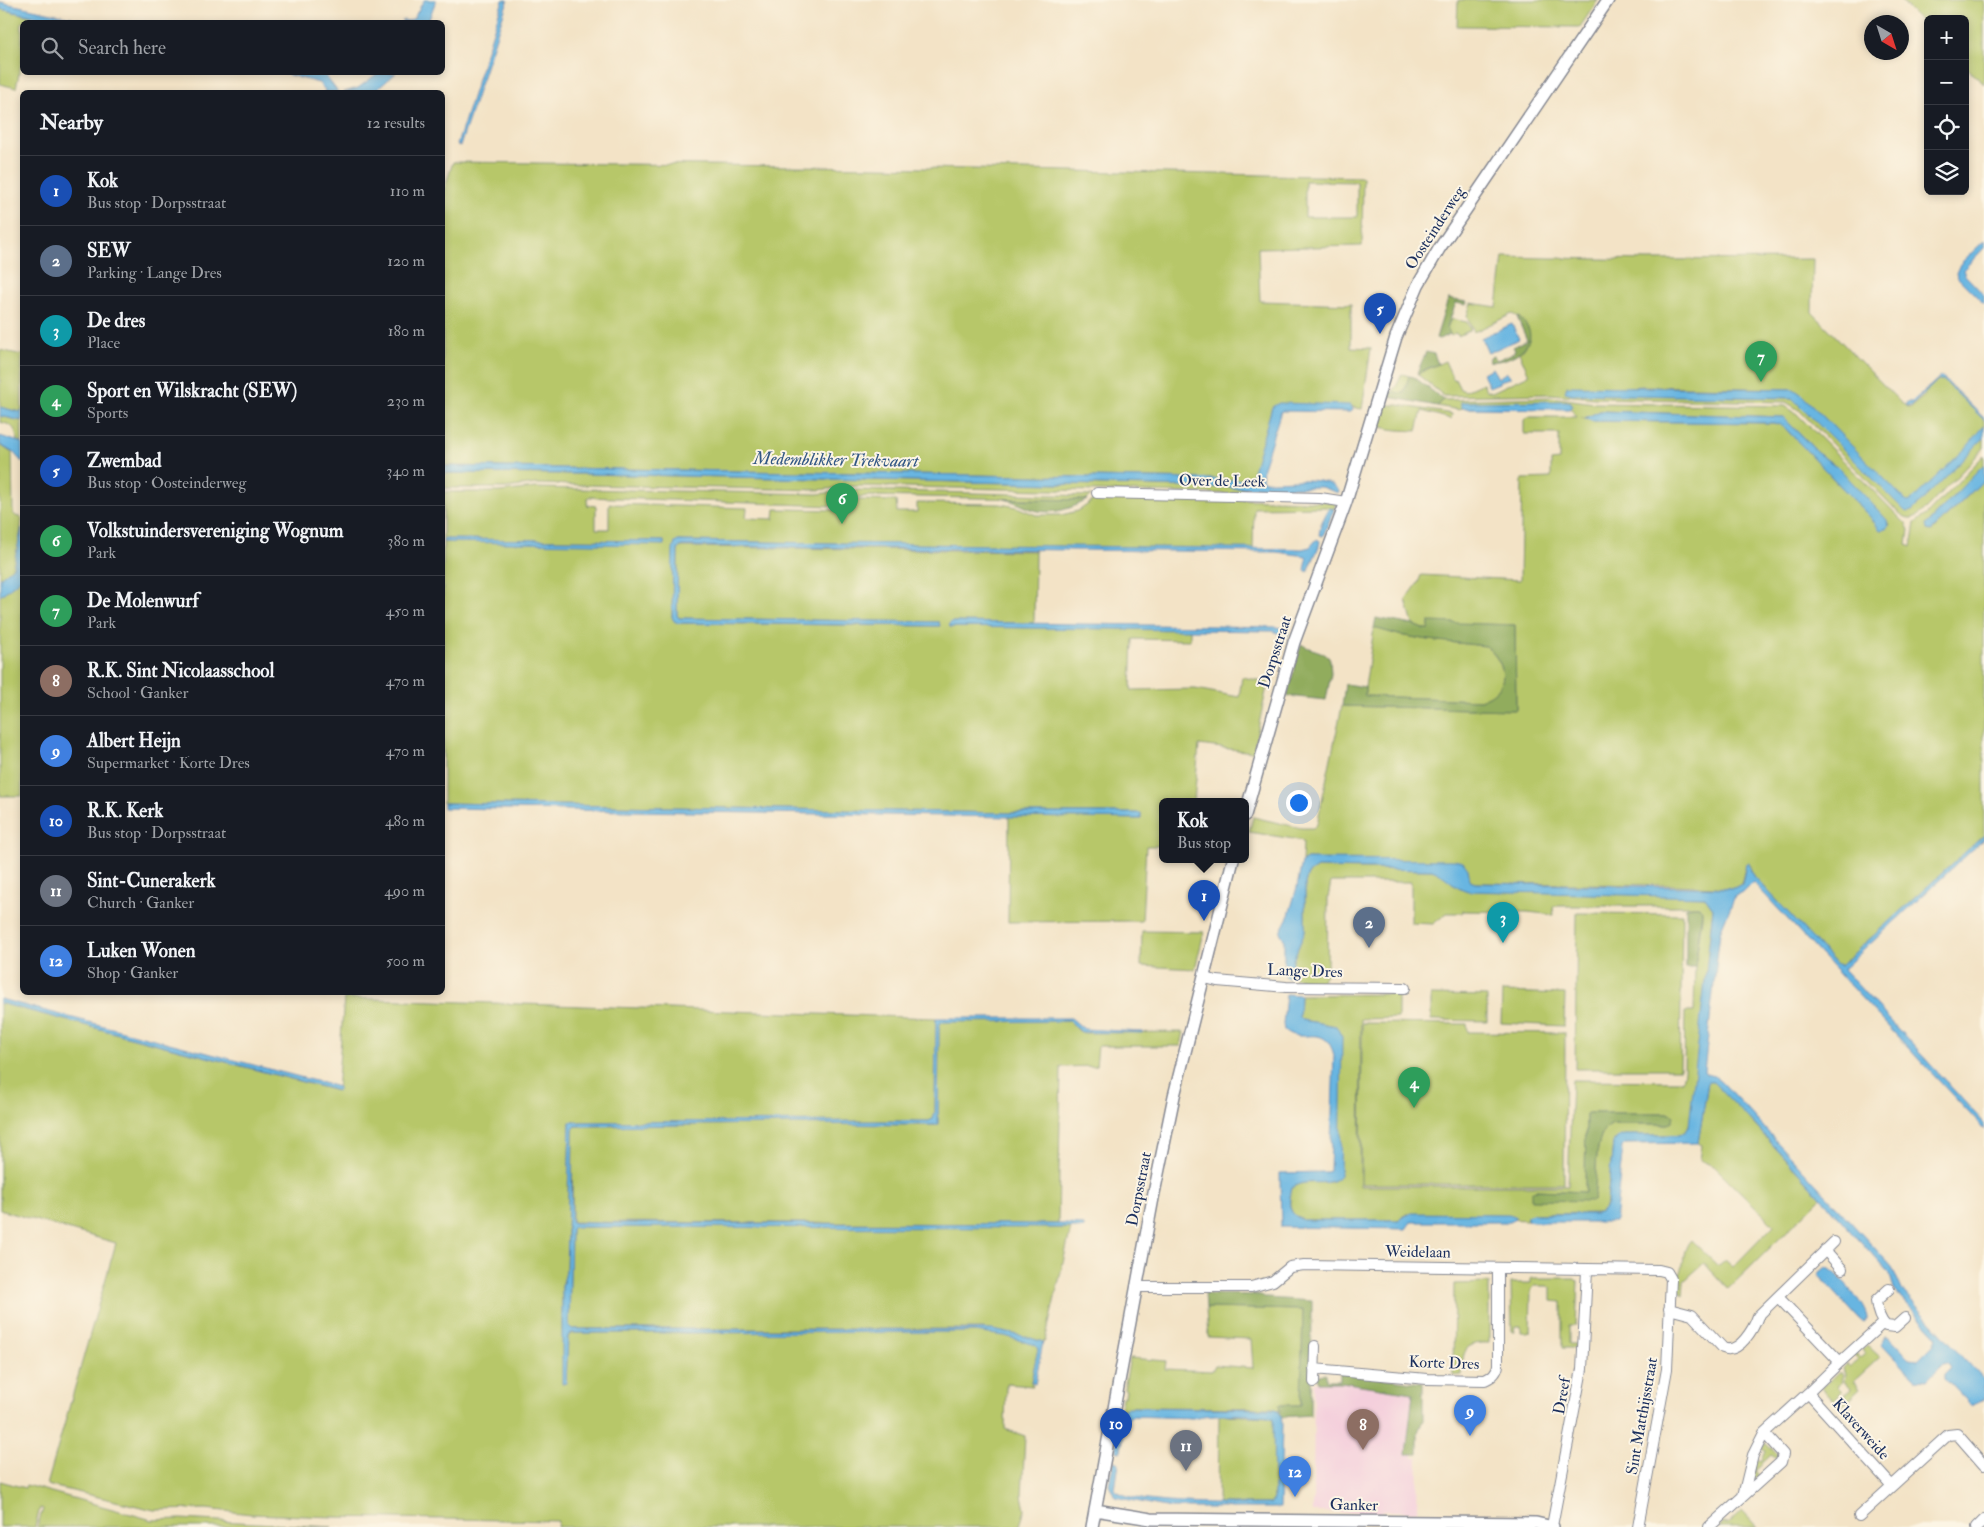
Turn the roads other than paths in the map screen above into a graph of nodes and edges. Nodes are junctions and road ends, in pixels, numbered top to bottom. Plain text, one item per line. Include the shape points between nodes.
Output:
1 (1608, 0) edge
2 (1097, 493) dead end
3 (1346, 502) junction
4 (1249, 801) edge
5 (1232, 863) edge
6 (1205, 978) junction
7 (1405, 988) dead end
8 (1834, 1242) dead end
9 (1825, 1250) junction
10 (1498, 1268) junction
11 (1842, 1268) dead end
12 (1587, 1270) junction
13 (1136, 1287) junction
14 (1889, 1289) dead end
15 (1778, 1298) junction
16 (1669, 1309) junction
17 (1905, 1318) dead end
18 (1883, 1323) junction
19 (1315, 1346) dead end
20 (1840, 1362) junction
21 (1314, 1369) junction
22 (1314, 1382) dead end
23 (1808, 1393) junction
24 (1764, 1433) junction
25 (1984, 1464) edge
26 (1892, 1486) junction
27 (1743, 1497) junction
28 (1095, 1510) junction
29 (1859, 1516) dead end
30 (1984, 1520) edge
31 (1092, 1527) edge
32 (1552, 1527) edge
33 (1638, 1527) edge
34 (1709, 1527) edge
35 (1976, 1527) edge

1 - 3 street, Oosteinderweg via 1418,285 1396,337
2 - 3 street, Over de Leek via 1311,498
3 - 4 street, Dorpsstraat via 1294,642
5 - 6 street, Dorpsstraat
6 - 7 street, Lange Dres via 1286,987
6 - 13 street, Dorpsstraat via 1174,1096
8 - 9 street
9 - 11 street
9 - 15 street
10 - 12 street, Weidelaan
10 - 13 street, Weidelaan via 1304,1264 1290,1267 1273,1281 1251,1288
10 - 21 street, Korte Dres via 1498,1365 1495,1374 1489,1378 1427,1379
12 - 16 street, Weidelaan via 1667,1272 1671,1279
12 - 32 street, Dreef via 1582,1369
13 - 28 street, Dorpsstraat
14 - 18 street via 1876,1301
15 - 16 street via 1758,1316 1753,1330 1728,1350 1692,1315
15 - 20 street
16 - 33 street, Sint Matthijsstraat via 1667,1369
17 - 18 street via 1895,1326
18 - 20 street
19 - 21 street
20 - 23 street
21 - 22 street
23 - 24 street
23 - 26 street, Klaverweide
24 - 27 street via 1753,1455
24 - 27 street via 1783,1454 1782,1459
25 - 26 street via 1957,1434 1952,1433
26 - 29 street
27 - 34 street
28 - 31 street, Dorpsstraat
28 - 32 street, Ganker via 1151,1519 1536,1523
30 - 35 street

